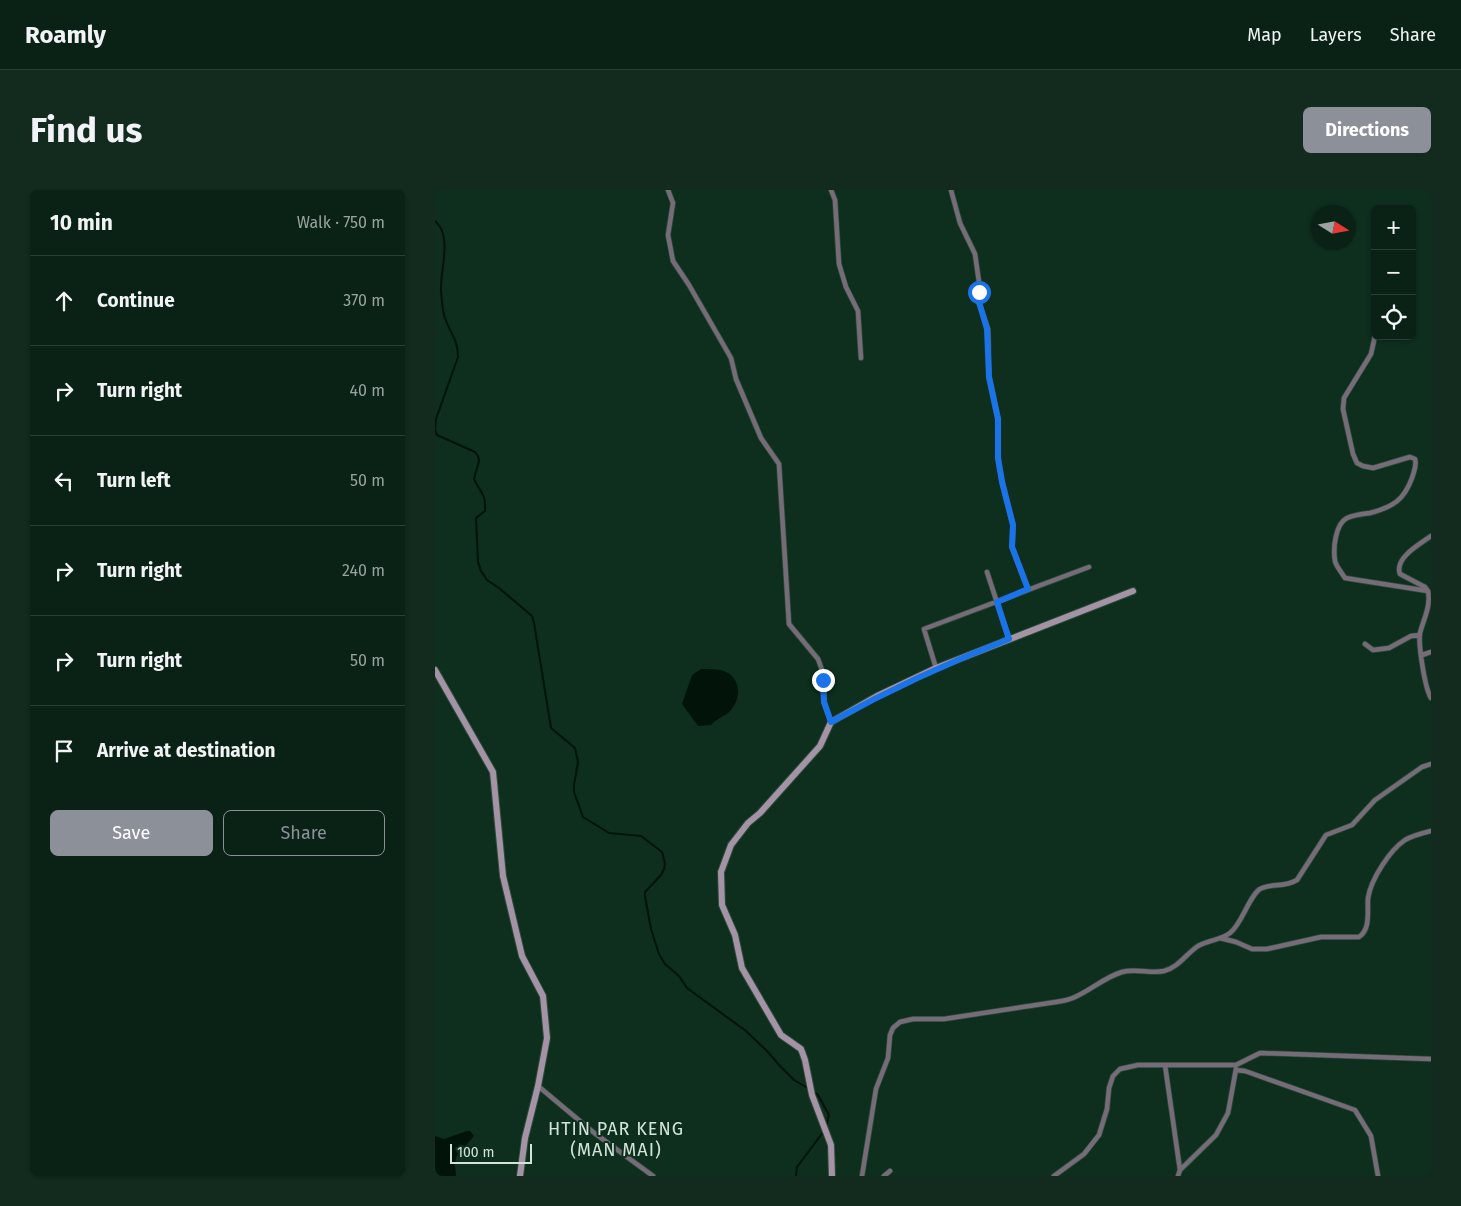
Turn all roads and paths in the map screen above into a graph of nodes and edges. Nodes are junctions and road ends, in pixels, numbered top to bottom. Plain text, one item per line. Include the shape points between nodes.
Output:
1 (669, 190) edge
2 (831, 190) edge
3 (951, 190) edge
4 (1374, 340) edge
5 (861, 358) dead end
6 (1431, 536) edge
7 (1089, 566) dead end
8 (987, 572) dead end
9 (1028, 589) junction
10 (1133, 591) dead end
11 (1428, 591) junction
12 (997, 602) junction
13 (1430, 605) edge
14 (1420, 634) junction
15 (1009, 639) junction
16 (1365, 644) dead end
17 (1431, 652) edge
18 (1422, 655) junction
19 (936, 668) junction
20 (435, 670) edge
21 (437, 678) edge
22 (1431, 698) edge
23 (831, 722) junction
24 (1431, 764) edge
25 (1431, 832) edge
26 (1219, 938) junction
27 (1431, 1058) edge
28 (1165, 1065) junction
29 (1236, 1068) junction
30 (538, 1086) junction
31 (1180, 1170) junction
32 (890, 1171) dead end
33 (520, 1176) edge
34 (653, 1176) edge
35 (832, 1176) edge
36 (862, 1176) edge
37 (885, 1176) edge
38 (1054, 1176) edge
39 (1178, 1176) edge
40 (1378, 1176) edge

1 - 23 street via 673,203 667,235 673,261 731,358 751,417 779,464 789,624 818,658 823,670 824,702
2 - 5 street via 835,200 839,264 858,311
3 - 9 street via 959,223 975,254 979,302 987,329 989,377 998,419 998,458 1013,525 1012,547
4 - 11 street via 1371,354 1344,398 1343,409 1353,454 1357,463 1373,468 1410,457 1417,464 1407,492 1401,499 1343,522 1335,544 1335,562 1345,578
6 - 11 street via 1399,564 1401,574
7 - 9 street
8 - 12 street
9 - 12 street
10 - 15 street
11 - 13 street
12 - 15 street
12 - 19 street via 924,629
13 - 14 street
14 - 16 street via 1389,648 1373,650
14 - 18 street
15 - 19 street
17 - 18 street
18 - 22 street
19 - 23 street
20 - 21 street
21 - 30 street via 493,772 503,876 522,956 543,996 547,1038
23 - 35 street via 820,746 731,845 721,872 723,905 735,935 742,968 781,1035 801,1049 811,1092 831,1145
24 - 26 street via 1375,800 1353,825 1326,835 1297,880 1289,885 1261,888 1230,933
25 - 26 street via 1407,839 1384,864 1373,884 1366,928 1359,937 1321,937 1267,949
26 - 36 street via 1196,948 1176,967 1163,972 1124,972 1073,998 999,1012 900,1022 890,1035 888,1058 876,1089
27 - 29 street via 1260,1053
28 - 29 street
28 - 31 street
28 - 38 street via 1138,1065 1120,1069 1113,1076 1099,1135 1085,1154
29 - 31 street via 1229,1113 1216,1135
29 - 40 street via 1355,1110 1371,1136
30 - 33 street via 525,1138
30 - 34 street
31 - 39 street
32 - 37 street

